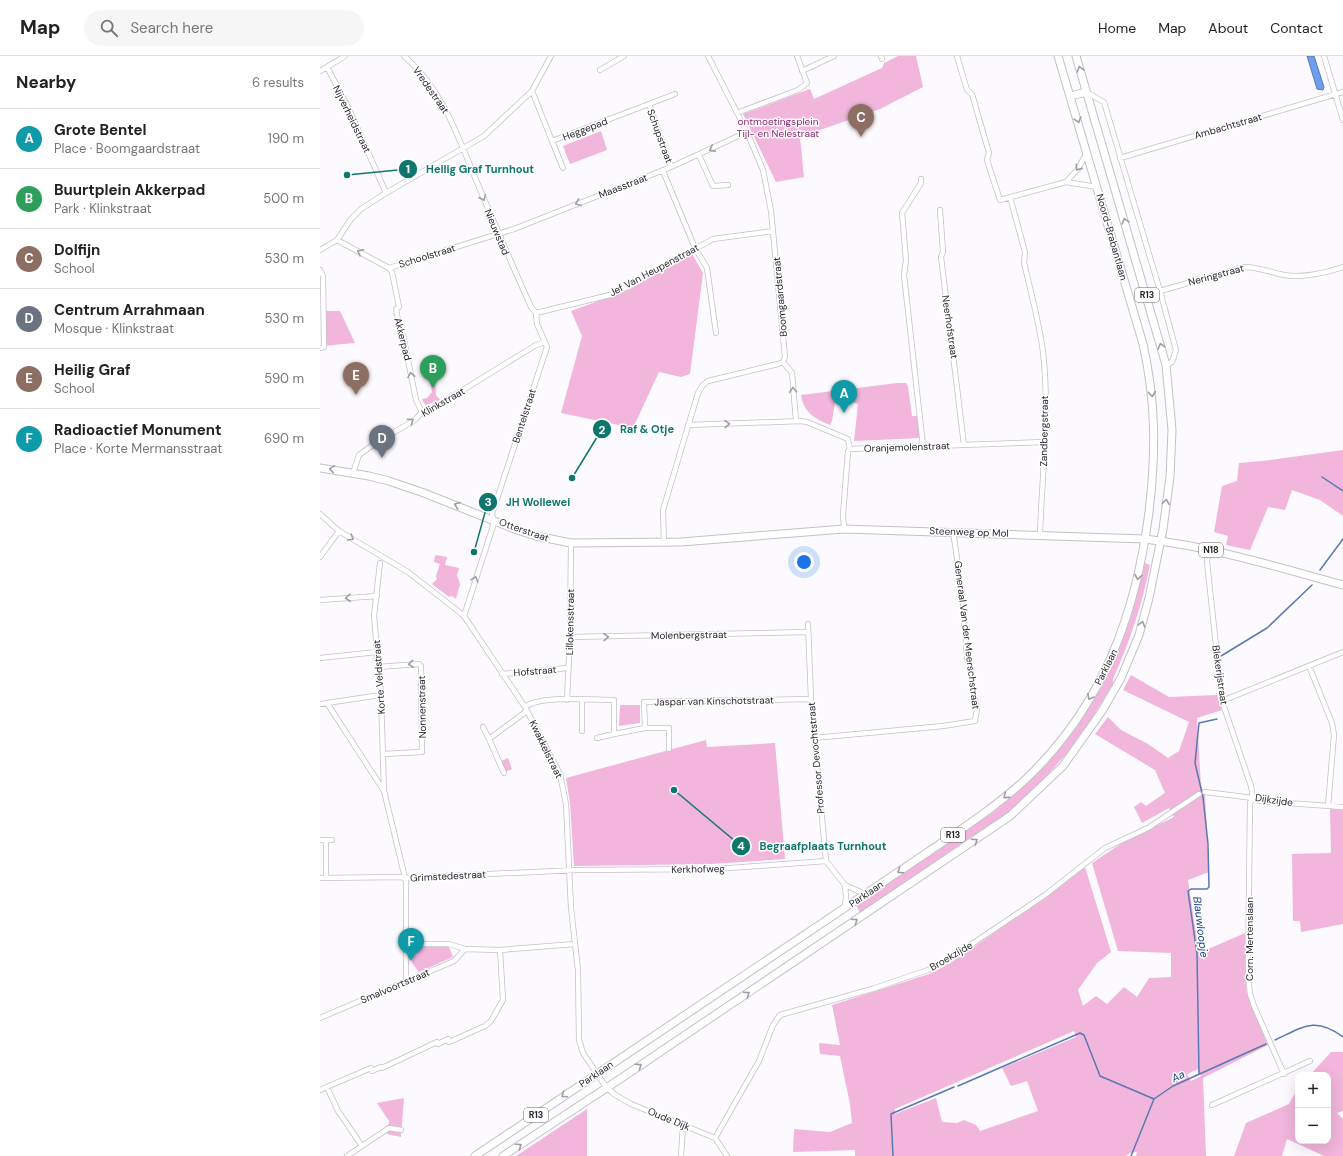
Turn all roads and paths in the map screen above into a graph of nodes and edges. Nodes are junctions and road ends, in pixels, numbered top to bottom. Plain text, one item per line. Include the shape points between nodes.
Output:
1 (345, 56) edge
2 (404, 56) edge
3 (551, 56) edge
4 (624, 56) edge
5 (708, 56) edge
6 (797, 56) edge
7 (834, 56) edge
8 (956, 56) edge
9 (1058, 56) edge
10 (1076, 56) edge
11 (1324, 56) edge
12 (327, 67) junction
13 (600, 70) dead end
14 (320, 71) edge
15 (802, 71) junction
16 (532, 91) junction
17 (1086, 92) junction
18 (1343, 92) edge
19 (1335, 93) junction
20 (675, 94) dead end
21 (1071, 96) junction
22 (648, 104) junction
23 (737, 113) junction
24 (617, 116) joint
25 (1343, 120) edge
26 (747, 132) junction
27 (552, 141) junction
28 (463, 149) junction
29 (1087, 152) junction
30 (699, 155) junction
31 (1120, 158) junction
32 (671, 167) junction
33 (563, 168) dead end
34 (663, 170) junction
35 (921, 179) dead end
36 (1066, 182) junction
37 (728, 185) dead end
38 (1097, 187) junction
39 (386, 193) junction
40 (1010, 197) junction
41 (940, 210) dead end
42 (773, 231) junction
43 (498, 234) junction
44 (337, 240) junction
45 (695, 248) junction
46 (320, 250) edge
47 (1343, 267) edge
48 (389, 268) junction
49 (320, 270) edge
50 (1160, 291) junction
51 (322, 308) edge
52 (536, 313) junction
53 (716, 333) dead end
54 (545, 342) junction
55 (320, 348) edge
56 (782, 362) junction
57 (1166, 365) junction
58 (422, 412) junction
59 (796, 421) junction
60 (688, 425) junction
61 (1045, 442) junction
62 (964, 445) junction
63 (923, 446) junction
64 (850, 449) junction
65 (320, 468) edge
66 (353, 473) junction
67 (320, 514) edge
68 (493, 519) junction
69 (844, 529) junction
70 (339, 531) junction
71 (953, 531) junction
72 (1040, 534) junction
73 (1145, 539) junction
74 (1161, 541) junction
75 (664, 542) junction
76 (571, 543) junction
77 (1208, 549) junction
78 (320, 557) edge
79 (380, 563) dead end
80 (1343, 585) edge
81 (377, 596) junction
82 (320, 600) edge
83 (464, 616) junction
84 (808, 624) dead end
85 (808, 632) junction
86 (570, 637) junction
87 (377, 652) junction
88 (1343, 652) edge
89 (320, 658) edge
90 (1309, 666) junction
91 (378, 667) junction
92 (568, 668) junction
93 (502, 674) junction
94 (380, 695) junction
95 (811, 699) junction
96 (567, 700) junction
97 (581, 700) junction
98 (1222, 701) junction
99 (327, 703) junction
100 (320, 704) edge
101 (526, 709) junction
102 (483, 726) dead end
103 (645, 728) junction
104 (582, 731) dead end
105 (614, 734) junction
106 (597, 738) dead end
107 (814, 738) junction
108 (489, 739) junction
109 (669, 749) dead end
110 (383, 754) junction
111 (504, 773) dead end
112 (384, 791) junction
113 (1205, 792) dead end
114 (1199, 794) dead end
115 (1253, 798) junction
116 (1328, 806) junction
117 (1343, 807) edge
118 (320, 840) edge
119 (326, 840) junction
120 (332, 840) dead end
121 (826, 861) junction
122 (570, 871) junction
123 (326, 877) junction
124 (320, 878) edge
125 (405, 878) junction
126 (845, 885) junction
127 (866, 894) junction
128 (844, 909) junction
129 (406, 944) junction
130 (575, 944) junction
131 (465, 949) junction
132 (500, 950) junction
133 (406, 981) junction
134 (320, 1018) edge
135 (1310, 1061) dead end
136 (596, 1073) junction
137 (1284, 1074) junction
138 (327, 1087) junction
139 (606, 1087) junction
140 (320, 1090) edge
141 (1212, 1105) dead end
142 (683, 1125) junction
143 (401, 1130) dead end
144 (715, 1138) junction
145 (362, 1146) junction
146 (347, 1156) edge
147 (475, 1156) edge
148 (503, 1156) edge
149 (681, 1156) edge
150 (727, 1156) edge

1 - 12 street
2 - 28 street, Vredestraat via 419,71 447,110
3 - 16 street
4 - 13 street
5 - 23 street, Boomgaardstraat
6 - 15 street
7 - 15 street
8 - 40 street via 967,90 972,94 989,153 987,160 999,198 1000,200
9 - 21 main road, Noord-Brabantlaan / R13
17 -> 10 main road, Noord-Brabantlaan / R13
11 - 19 street
12 - 14 street
12 - 39 street, Nijverheidstraat via 349,109
15 - 23 street via 807,82 798,90
16 - 27 street, Heggepad
16 - 28 street via 484,136
17 - 21 main road
17 - 31 street via 1104,102
57 -> 17 main road, Noord-Brabantlaan / R13
18 - 19 street, Ambachtstraat
19 - 25 street
19 - 31 street, Ambachtstraat
20 - 22 street, Schupstraat
21 -> 29 main road, Noord-Brabantlaan / R13
22 - 24 street, Schupstraat
22 - 32 street, Schupstraat
23 - 26 street, Boomgaardstraat
24 - 27 street, Heggepad
26 -> 30 street, Maasstraat
26 - 42 street, Boomgaardstraat via 763,170
27 - 33 street, Heggepad
28 - 39 street
28 -> 43 street, Nieuwstad
29 -> 36 street via 1078,169
29 - 38 main road, Noord-Brabantlaan / R13
30 - 32 street, Maasstraat
30 - 37 street via 713,186
31 - 50 street
32 - 34 street, Maasstraat
34 -> 43 street, Maasstraat
34 - 45 street
35 - 63 street via 902,213 906,260 904,275
36 - 38 street
36 - 40 street
38 -> 73 main road, Noord-Brabantlaan / R13 via 1137,323 1150,378 1155,450
39 - 44 street via 351,219
40 - 61 street, Zandbergstraat via 1025,252 1024,263 1039,328 1044,366
41 - 62 street, Neerhofstraat via 943,252 941,257
42 - 45 street, Jef Van Heupenstraat via 721,236
42 - 56 street, Boomgaardstraat via 785,353
43 - 48 street, Schoolstraat
43 - 52 street, Nieuwstad
44 - 46 street
48 -> 44 street, Schoolstraat
45 - 52 street, Jef Van Heupenstraat via 614,294
45 - 53 street via 707,268
47 - 50 street, Neringstraat via 1301,276 1244,267
58 -> 48 street, Akkerpad via 416,400 403,335 400,332 396,309 399,307
49 - 51 street via 323,276
50 - 57 street via 1176,350 1172,362
51 - 55 street via 324,347
52 - 54 street via 537,324
54 - 58 street, Klinkstraat via 536,345 432,409
54 - 68 street, Bentelstraat via 547,347 492,514
59 -> 56 street via 792,373
56 - 60 street via 708,381 702,385
74 -> 57 main road, Noord-Brabantlaan / R13 via 1170,477 1172,437
66 -> 58 street, Klinkstraat via 360,455 415,420
60 -> 59 street
59 - 64 street via 807,422 848,439
60 - 75 street via 663,510
61 - 62 street, Oranjemolenstraat
61 - 72 street, Zandbergstraat
62 - 63 street, Oranjemolenstraat
63 - 64 street, Oranjemolenstraat
64 - 69 street, Oranjemolenstraat via 845,475
66 -> 65 main road, Otterstraat
68 -> 66 main road, Otterstraat via 396,483
67 - 70 street, Kwakkelstraat
68 - 76 main road, Otterstraat via 536,536
83 -> 68 street, Bentelstraat
69 - 71 main road, Steenweg op Mol
69 - 75 main road, Steenweg op Mol
70 - 78 street
70 -> 83 street, Kwakkelstraat via 404,570
71 - 72 main road, Steenweg op Mol
71 - 107 street, Generaal Van der Meerschstraat via 962,593 967,656 977,710 975,720 943,726
72 - 73 main road, Steenweg op Mol
73 - 74 main road, Steenweg op Mol / N18
73 -> 127 main road, Parklaan / R13 via 1136,586 1111,660 1070,728 1027,777 1000,802
74 - 77 main road, Steenweg op Mol / N18
139 -> 74 main road, Parklaan / R13 via 978,839 1010,816 1063,766 1102,711 1121,678 1143,623
75 - 76 main road, Otterstraat
76 - 86 street, Lillokensstraat
77 - 80 main road, Steenweg op Mol / N18
77 - 98 street, Blekerijstraat via 1207,562
79 - 81 street, Korte Veldstraat
81 -> 82 street
81 - 87 street, Korte Veldstraat via 374,616
83 - 93 street, Kwakkelstraat
84 - 85 street, Professor Devochtstraat
86 -> 85 street, Molenbergstraat
85 - 95 street, Professor Devochtstraat
86 - 92 street, Lillokensstraat
87 - 89 street
87 - 91 street, Korte Veldstraat
88 - 90 street
90 - 98 street
90 - 116 street via 1332,723 1334,735
91 - 94 street, Korte Veldstraat
110 -> 91 street, Nonnenstraat via 422,752 421,666 419,664
92 - 93 street, Hofstraat
92 - 96 street, Lillokensstraat
93 - 101 street, Kwakkelstraat
94 - 99 street
94 - 110 street, Korte Veldstraat
95 - 103 street, Jaspar van Kinschotstraat via 644,702
95 - 107 street, Professor Devochtstraat
96 - 97 street
96 - 101 street via 542,701 529,704
97 - 104 street
97 - 105 street via 614,700
98 - 115 street, Blekerijstraat
99 - 100 street
99 - 112 street
101 - 108 street
101 - 122 street, Kwakkelstraat via 560,774 566,804
102 - 108 street
103 - 105 street
103 - 109 street via 669,728
105 - 106 street
107 - 121 street, Professor Devochtstraat
108 - 111 street
110 - 112 street, Korte Veldstraat
112 - 125 street
113 - 115 street, Dijkzijde
114 - 144 street, Broekzijde via 1154,824 1105,848 1045,895 945,962 879,986 780,1015 773,1025 760,1061
115 - 116 street, Dijkzijde via 1260,801
115 - 137 street, Corn. Mertenslaan via 1250,802 1250,994
116 - 117 street, Dijkzijde
118 - 119 street
119 - 120 street
119 - 123 street
121 - 122 street, Kerkhofweg via 716,869
121 - 126 street
122 - 125 street, Grimstedestraat
122 - 130 street, Kwakkelstraat
123 - 124 street, Grimstedestraat
123 - 125 street, Grimstedestraat
125 - 129 street
126 - 127 street
126 - 128 street
127 - 128 main road, Parklaan / R13
128 - 136 main road, Parklaan / R13
129 - 131 street via 449,944
129 - 133 street
130 - 132 street
130 - 136 street, Kwakkelstraat via 579,1040 583,1054
131 - 132 street
131 - 133 street, Smalvoortstraat via 454,961
132 - 138 street via 503,1000 491,1020 477,1030 449,1042 448,1039 438,1044 437,1042 382,1068 381,1066 372,1071 371,1068
133 - 134 street, Smalvoortstraat
135 - 137 street
136 - 139 street, Oude Dijk
136 -> 147 main road, Parklaan / R13
137 - 141 street
138 - 140 street
138 - 145 street via 338,1111
139 - 142 street, Oude Dijk via 625,1101
148 -> 139 main road, Parklaan / R13
142 - 144 street, Oude Dijk
142 - 149 street
143 - 145 street via 389,1128
144 - 150 street
145 - 146 street

